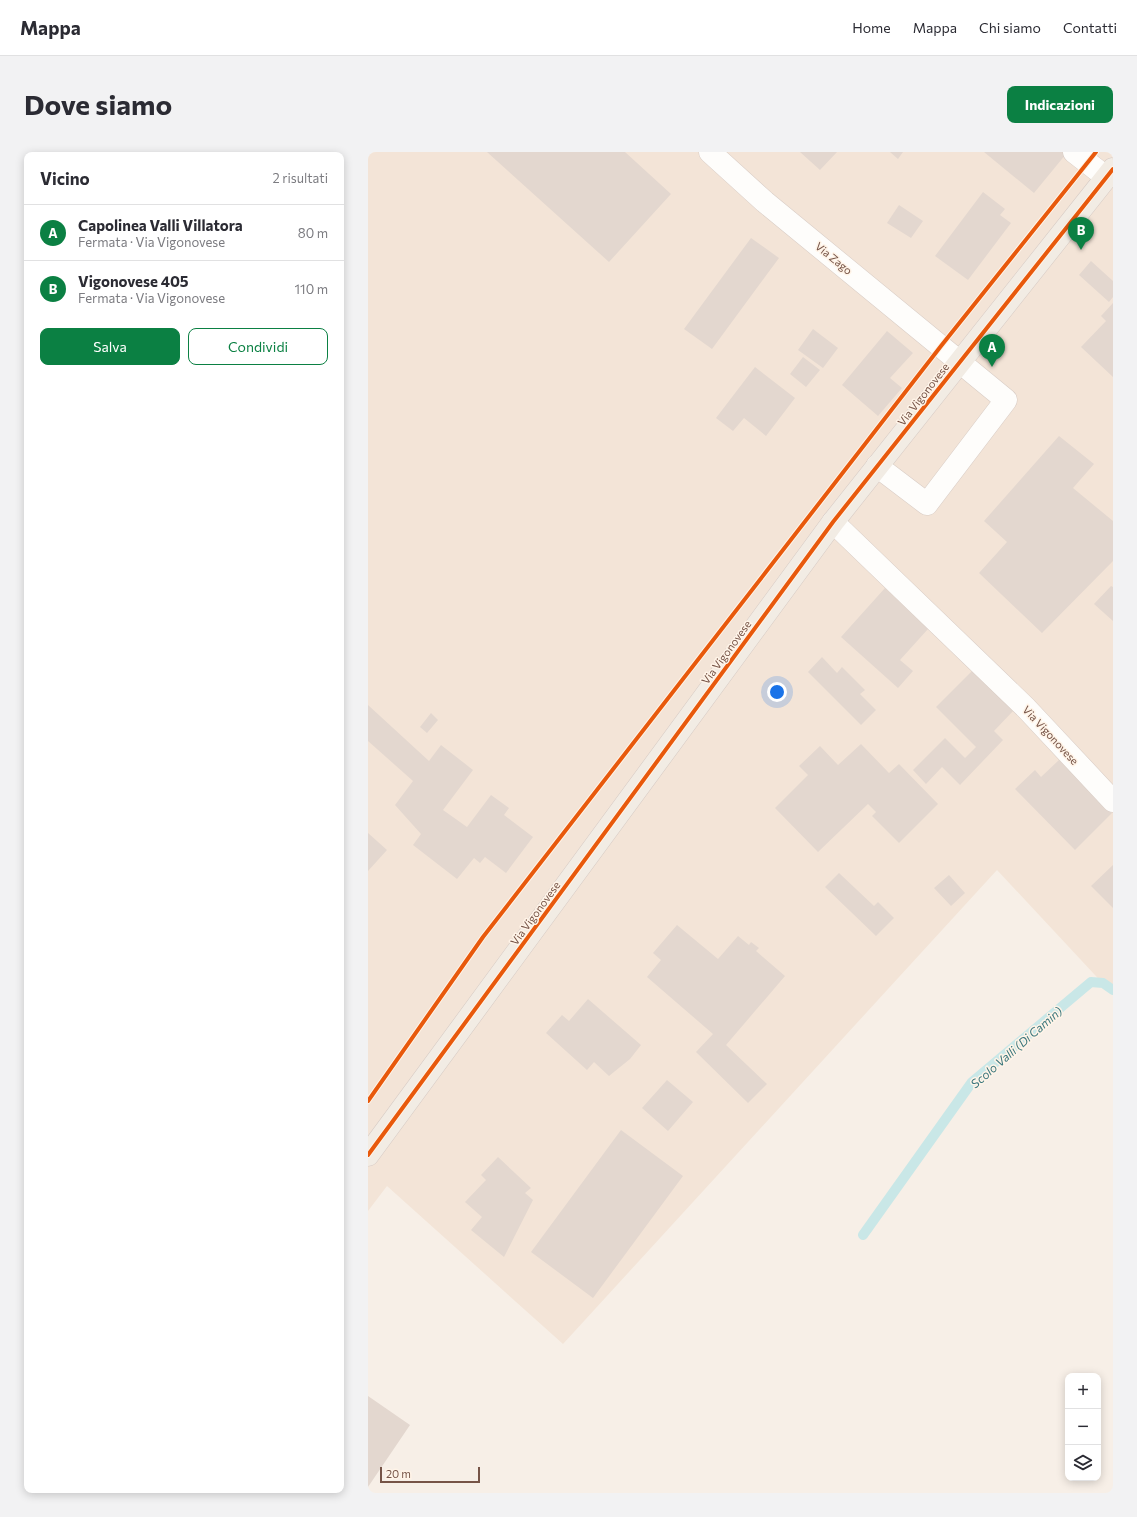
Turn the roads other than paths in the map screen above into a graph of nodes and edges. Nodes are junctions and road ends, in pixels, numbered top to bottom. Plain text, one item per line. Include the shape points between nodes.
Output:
1 (710, 152) edge
2 (1074, 152) edge
3 (1110, 173) edge
4 (960, 361) junction
5 (877, 466) junction
6 (832, 522) junction
7 (1113, 801) edge
8 (368, 1156) edge

1 - 4 street, Via Zago via 765,202
2 - 3 street
3 - 4 main road, Via Vigonovese
4 - 5 main road, Via Vigonovese
4 - 5 street, Via Zago via 1006,400 927,504
5 - 6 main road, Via Vigonovese
6 - 7 street, Via Vigonovese via 1026,708
6 - 8 main road, Via Vigonovese

